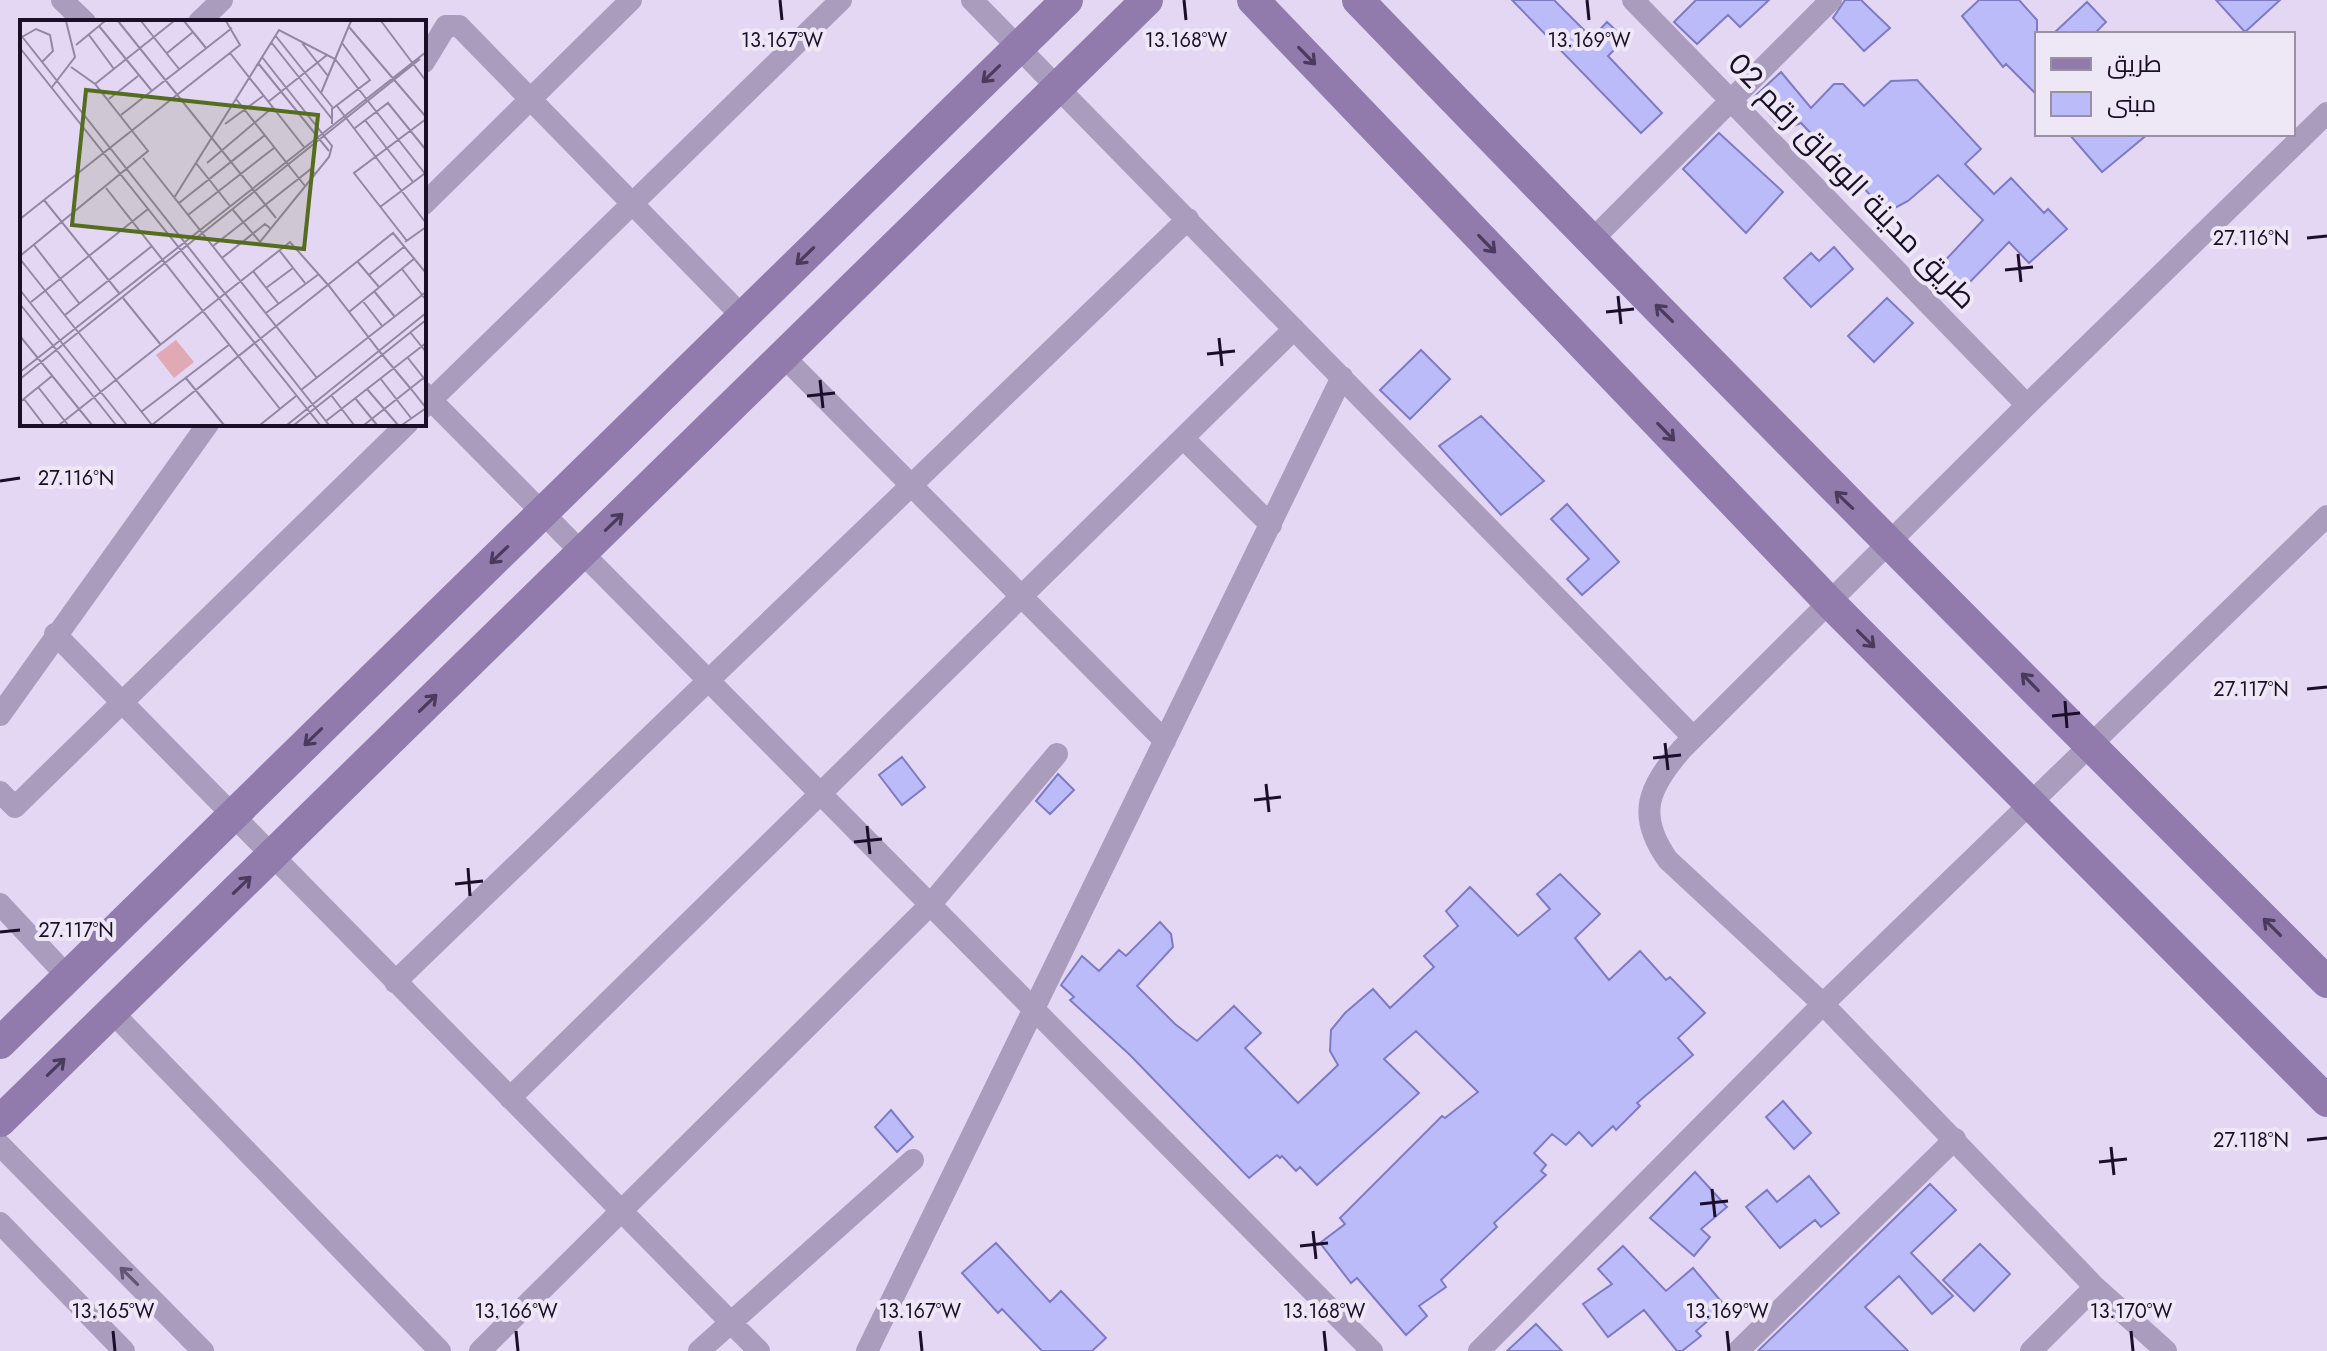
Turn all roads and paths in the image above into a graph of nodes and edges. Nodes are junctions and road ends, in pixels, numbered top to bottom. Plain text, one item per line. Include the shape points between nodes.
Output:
1 (62, 0) edge
2 (222, 0) edge
3 (631, 0) edge
4 (841, 0) edge
5 (972, 0) edge
6 (1067, 0) edge
7 (1147, 0) edge
8 (1253, 0) edge
9 (1358, 0) edge
10 (1633, 0) edge
11 (1831, 0) edge
12 (83, 20) edge
13 (201, 20) edge
14 (1019, 47) junction
15 (426, 58) edge
16 (1058, 87) junction
17 (1730, 98) junction
18 (530, 100) junction
19 (2327, 113) edge
20 (426, 202) edge
21 (632, 204) junction
22 (1188, 219) junction
23 (1592, 240) junction
24 (743, 317) junction
25 (1294, 329) junction
26 (783, 356) junction
27 (1342, 377) junction
28 (426, 400) edge
29 (2027, 405) junction
30 (207, 426) edge
31 (405, 426) edge
32 (1183, 438) junction
33 (912, 485) junction
34 (543, 513) junction
35 (2327, 516) edge
36 (1271, 525) junction
37 (1890, 544) junction
38 (582, 552) junction
39 (1021, 596) junction
40 (1830, 603) junction
41 (55, 634) junction
42 (709, 680) junction
43 (122, 702) junction
44 (0, 715) edge
45 (1693, 737) junction
46 (1165, 741) junction
47 (2091, 746) junction
48 (1057, 754) dead end
49 (0, 792) edge
50 (821, 794) junction
51 (2031, 806) junction
52 (233, 816) junction
53 (272, 856) junction
54 (0, 904) edge
55 (930, 905) junction
56 (68, 977) junction
57 (395, 982) junction
58 (2327, 982) edge
59 (1823, 1004) junction
60 (1032, 1008) junction
61 (112, 1012) junction
62 (0, 1043) edge
63 (510, 1098) junction
64 (2327, 1101) edge
65 (0, 1121) edge
66 (1955, 1139) junction
67 (0, 1145) edge
68 (913, 1160) dead end
69 (621, 1211) junction
70 (0, 1223) edge
71 (2095, 1287) junction
72 (729, 1321) junction
73 (124, 1351) edge
74 (203, 1351) edge
75 (440, 1351) edge
76 (480, 1351) edge
77 (699, 1351) edge
78 (759, 1351) edge
79 (867, 1351) edge
80 (1372, 1351) edge
81 (1479, 1351) edge
82 (1738, 1351) edge
83 (2031, 1351) edge
84 (2166, 1351) edge

1 - 12 street
2 - 13 street
3 - 18 street
4 - 21 street
5 - 14 street
6 - 14 main road
7 - 16 main road
8 -> 40 main road
9 - 23 main road
10 - 17 street, طريق مدينة الوفاق رقم 02
11 - 17 street
14 - 16 street
14 -> 24 main road
15 - 18 street via 440,31 459,26
16 - 22 street
16 - 26 main road
17 - 23 street
17 - 29 street, طريق مدينة الوفاق رقم 02
18 - 20 street
18 - 21 street
19 - 29 street
21 - 24 street
21 - 28 street
22 - 25 street
22 - 33 street
37 -> 23 main road
24 - 34 main road
25 - 27 street
25 - 32 street
26 - 33 street
38 -> 26 main road
27 - 36 street
27 - 45 street
28 - 34 street
29 - 37 street
30 - 41 street
31 - 43 street
32 - 36 street
32 - 39 street
33 - 39 street
33 - 42 street
34 - 38 street
34 -> 52 main road
35 - 47 street
36 - 46 street
37 - 40 street
47 -> 37 main road
38 - 42 street
53 -> 38 main road
39 - 46 street
39 - 50 street
40 - 45 street
40 -> 51 main road
41 - 43 street
41 - 44 street
42 - 50 street
42 - 57 street
43 - 49 street via 15,807
43 - 52 street
45 - 59 street via 1652,792 1648,813 1655,842
46 - 60 street
47 - 51 street
58 -> 47 main road
48 - 55 street
50 - 55 street
50 - 63 street
51 - 59 street
51 - 64 main road
52 - 53 street
52 - 56 main road
53 - 57 street
61 -> 53 main road
54 - 56 street
55 - 60 street
55 - 69 street
56 - 62 main road
57 - 63 street
59 - 66 street
59 - 81 street
60 - 79 street
60 - 80 street
65 -> 61 main road
61 - 75 street
63 - 69 street
66 - 71 street
66 - 82 street
74 -> 67 street
68 - 72 street
69 - 72 street
69 - 76 street
70 - 73 street
71 - 83 street
71 - 84 street
72 - 77 street
72 - 78 street

